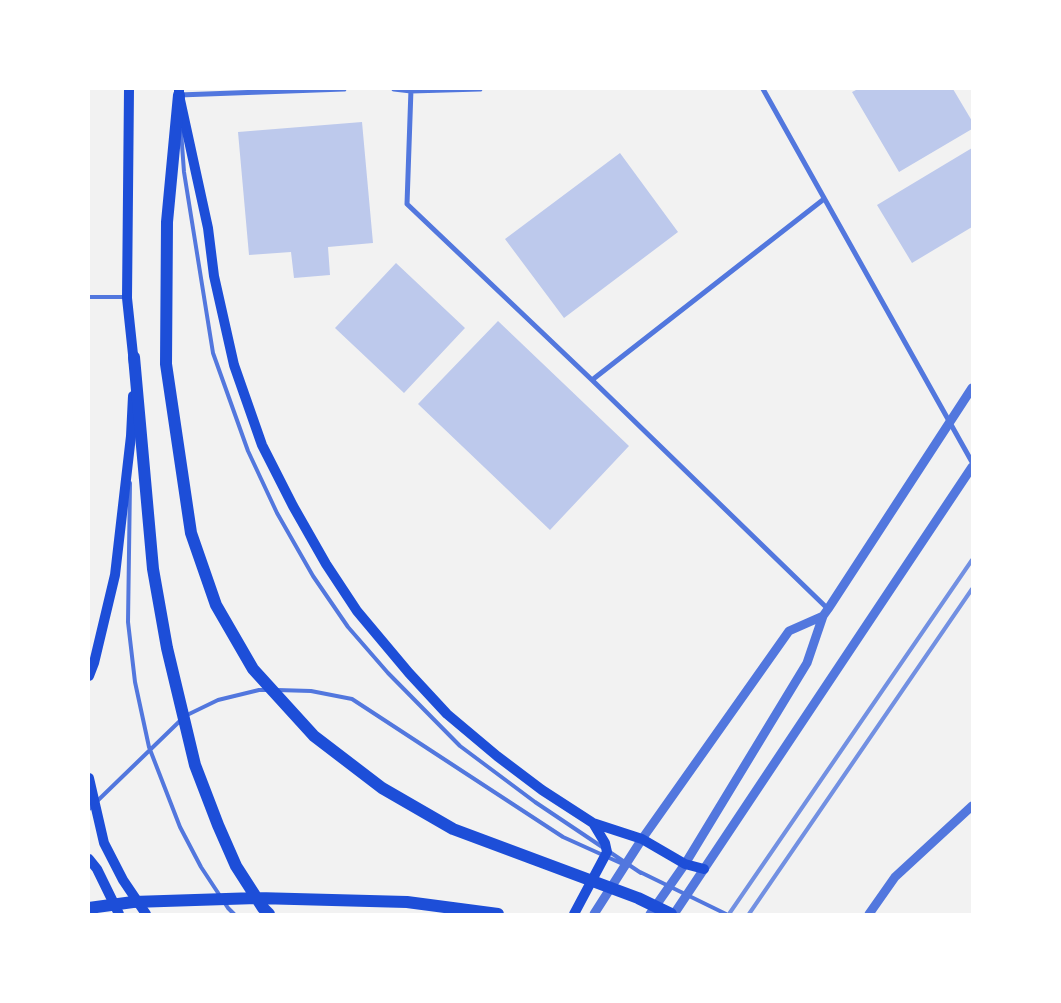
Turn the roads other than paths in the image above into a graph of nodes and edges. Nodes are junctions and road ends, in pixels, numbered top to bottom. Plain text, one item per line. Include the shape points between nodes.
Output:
1 (129, 89) edge
2 (344, 89) edge
3 (394, 89) edge
4 (480, 89) edge
5 (763, 89) edge
6 (411, 90) edge
7 (179, 92) edge
8 (824, 199) junction
9 (89, 297) edge
10 (128, 298) junction
11 (134, 357) junction
12 (592, 380) junction
13 (972, 388) edge
14 (949, 421) junction
15 (131, 436) junction
16 (972, 462) edge
17 (972, 467) edge
18 (826, 612) junction
19 (89, 676) edge
20 (89, 778) edge
21 (972, 806) edge
22 (89, 810) edge
23 (593, 823) junction
24 (642, 839) junction
25 (89, 859) edge
26 (685, 864) junction
27 (704, 869) junction
28 (641, 873) junction
29 (89, 908) edge
30 (119, 914) edge
31 (146, 914) edge
32 (234, 914) edge
33 (269, 914) edge
34 (498, 914) edge
35 (574, 914) edge
36 (594, 914) edge
37 (650, 914) edge
38 (672, 914) edge
39 (726, 914) edge
40 (869, 914) edge

1 - 10 main road
2 - 7 street
3 - 6 street
4 - 6 street
5 - 8 street
6 - 12 street via 407,204
7 - 23 main road via 234,365 262,445 297,514 357,611 447,714 535,785
7 - 28 lane via 184,172 213,353 248,451 277,513 313,576 348,627 460,746 535,802
7 - 38 main road via 167,222 166,364 191,532 216,605 253,669 314,736 382,788 453,829 638,898
8 - 12 street
8 - 14 street
9 - 10 lane
10 - 11 main road
11 - 15 main road
11 - 33 main road via 153,569 167,648 195,765 236,866
12 - 18 street
13 - 14 street
14 - 16 street
14 - 18 street
15 - 19 main road via 116,575
15 - 32 lane via 128,622 135,682 149,747 180,827 201,866
17 - 27 street
18 - 24 street via 789,631
18 - 26 street via 807,663
20 - 31 main road via 104,843
21 - 40 street via 895,878
22 - 28 lane via 185,716 218,700 259,690 311,691 352,699 563,837
23 - 24 main road
23 - 35 main road via 607,852
24 - 26 main road
24 - 36 street
25 - 30 main road
26 - 27 main road
26 - 37 street
27 - 38 street
28 - 39 lane
29 - 34 main road via 133,902 257,898 407,902

